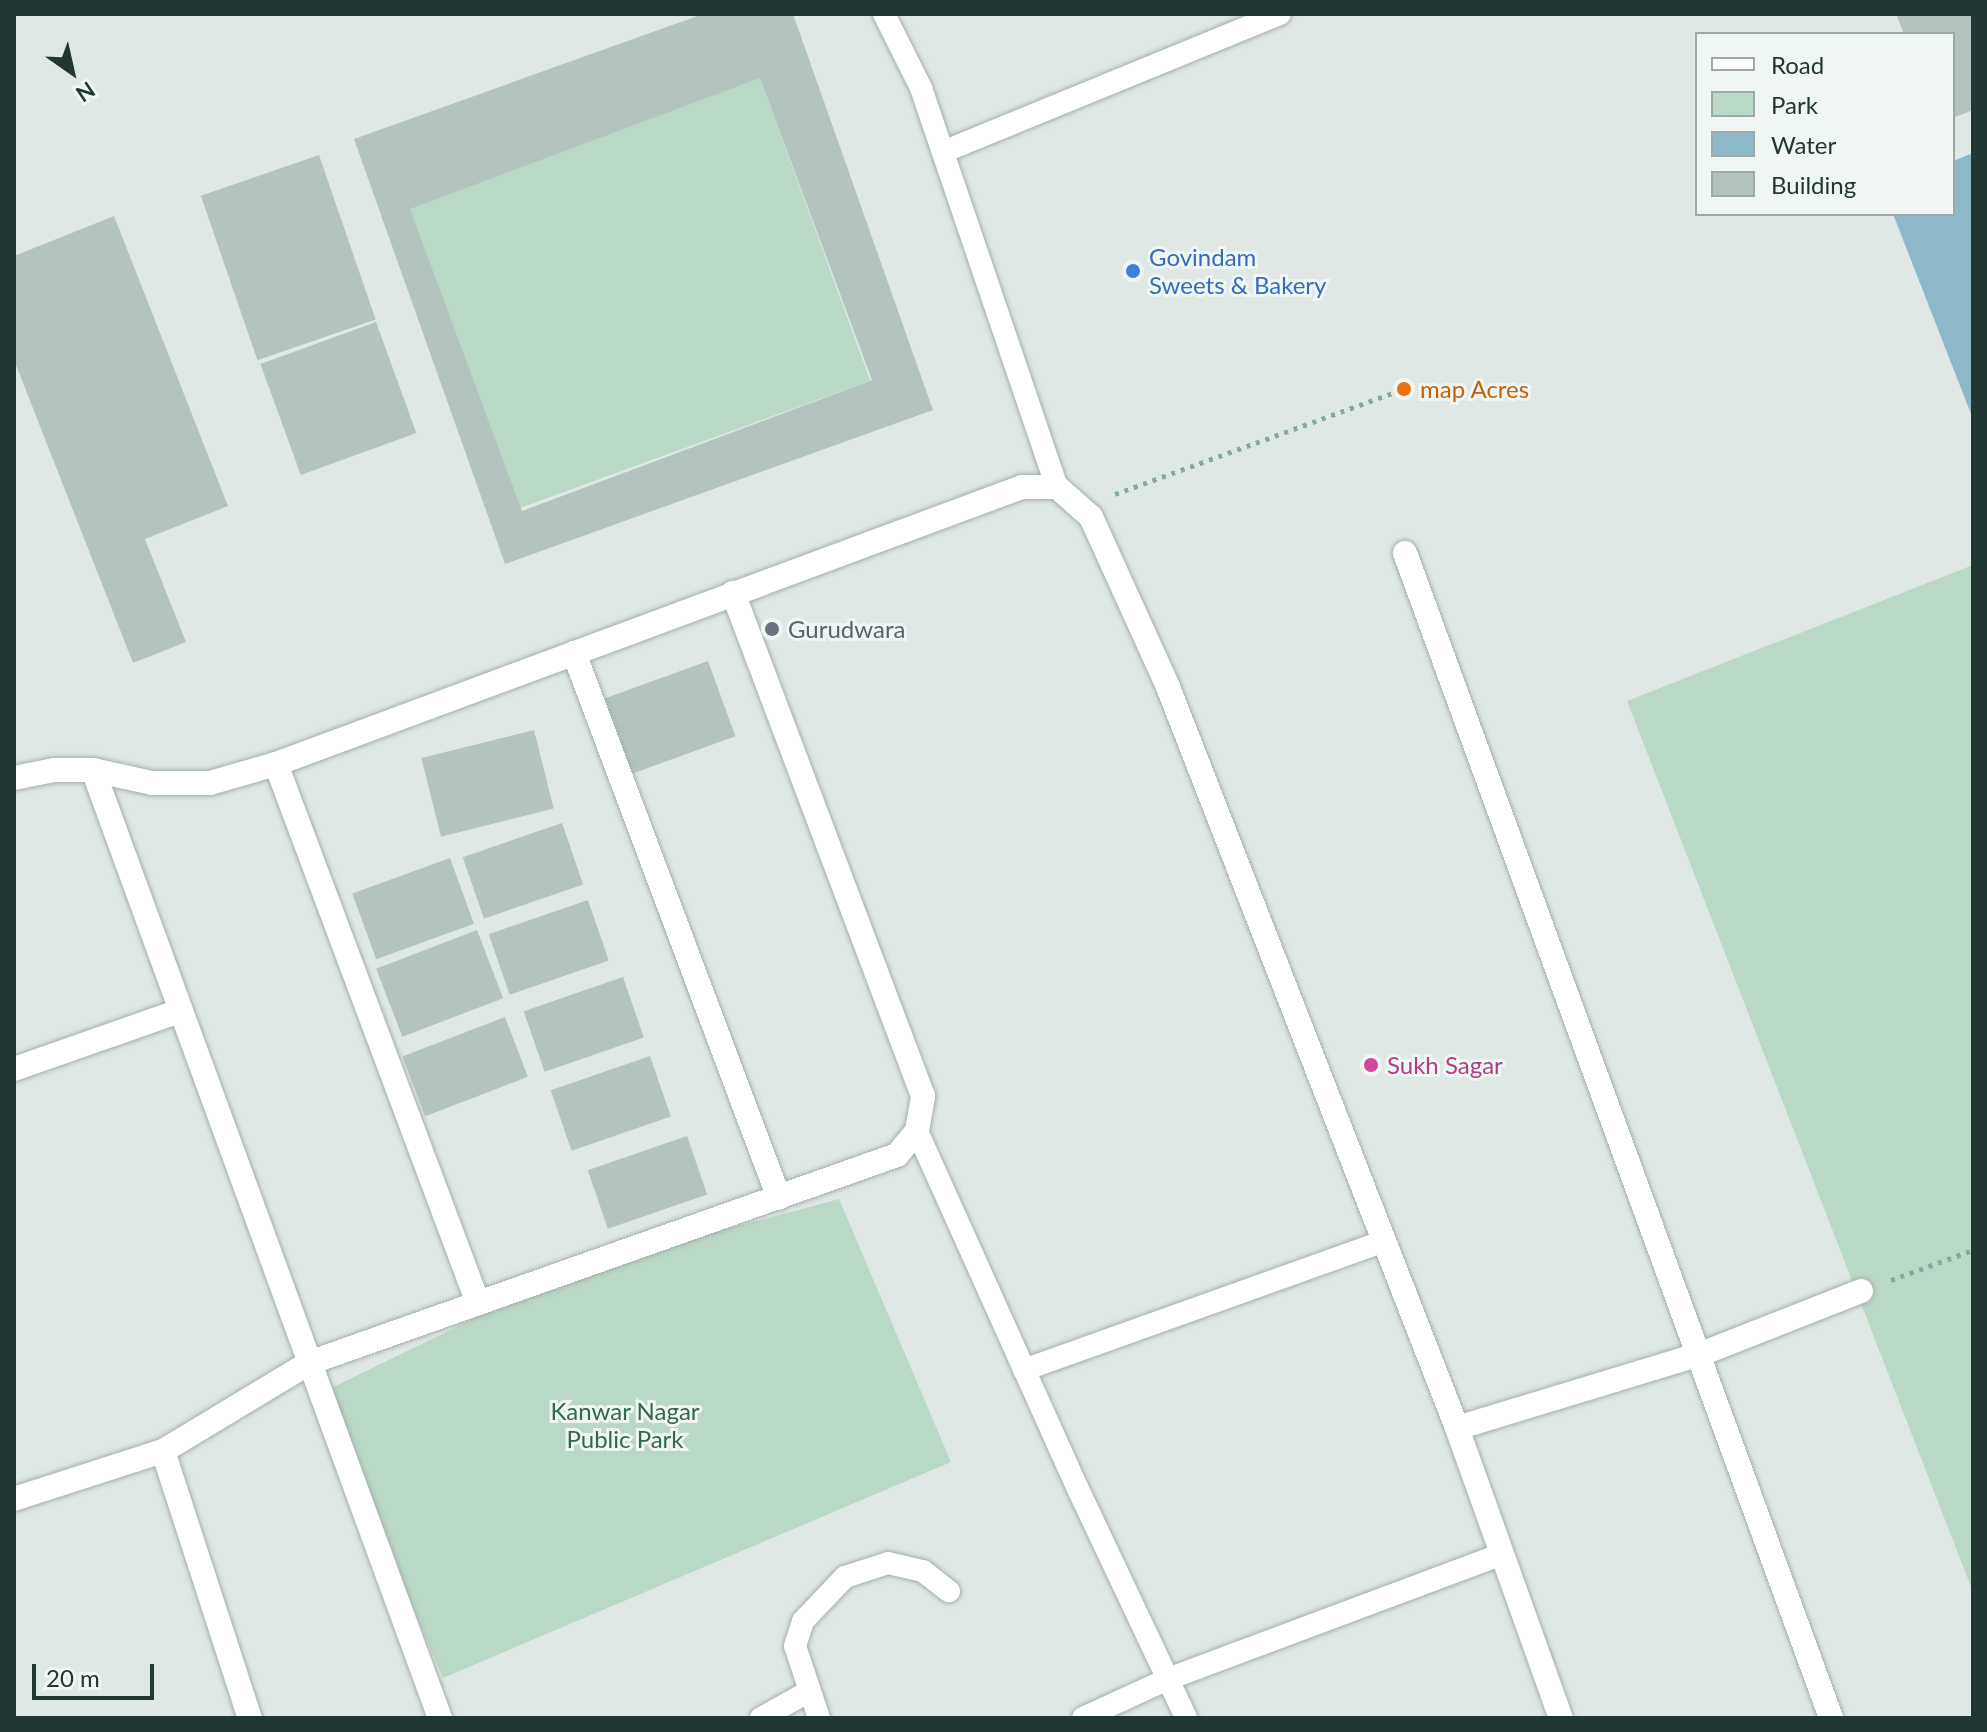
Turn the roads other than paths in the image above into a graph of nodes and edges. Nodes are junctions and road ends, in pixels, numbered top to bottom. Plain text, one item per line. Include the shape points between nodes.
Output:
1 (884, 14) edge
2 (1280, 14) edge
3 (943, 152) junction
4 (1057, 487) junction
5 (1405, 553) dead end
6 (733, 593) junction
7 (574, 653) junction
8 (276, 764) junction
9 (93, 770) junction
10 (14, 778) edge
11 (180, 1011) junction
12 (14, 1069) edge
13 (917, 1131) junction
14 (779, 1198) junction
15 (1384, 1241) junction
16 (1861, 1291) road end
17 (478, 1303) junction
18 (1701, 1354) junction
19 (309, 1363) junction
20 (1024, 1370) junction
21 (1457, 1428) junction
22 (163, 1451) junction
23 (14, 1499) edge
24 (1502, 1554) junction
25 (949, 1591) dead end
26 (1168, 1679) junction
27 (808, 1692) junction
28 (250, 1718) edge
29 (440, 1718) edge
30 (761, 1718) edge
31 (819, 1718) edge
32 (1083, 1718) edge
33 (1186, 1718) edge
34 (1561, 1718) edge
35 (1831, 1718) edge

1 - 3 lane via 921,88
2 - 3 lane
3 - 4 lane
4 - 6 street via 1022,487
4 - 15 street via 1091,517 1168,687
5 - 18 street
6 - 7 street
6 - 13 street via 923,1096
7 - 8 street
7 - 14 street
8 - 9 street via 210,783 152,783
8 - 17 street
9 - 10 street
9 - 11 street
11 - 12 street
11 - 19 street
13 - 14 street via 897,1155
13 - 20 lane
14 - 17 street
15 - 20 lane
15 - 21 street
16 - 18 street
17 - 19 street
18 - 21 street
18 - 35 street
19 - 22 street
19 - 29 street
20 - 26 lane
21 - 24 street
22 - 23 street
22 - 28 street
24 - 26 lane
24 - 34 street
25 - 27 lane via 923,1571 888,1563 845,1577 803,1621 799,1633 795,1646
26 - 32 lane
26 - 33 lane
27 - 30 lane
27 - 31 lane

